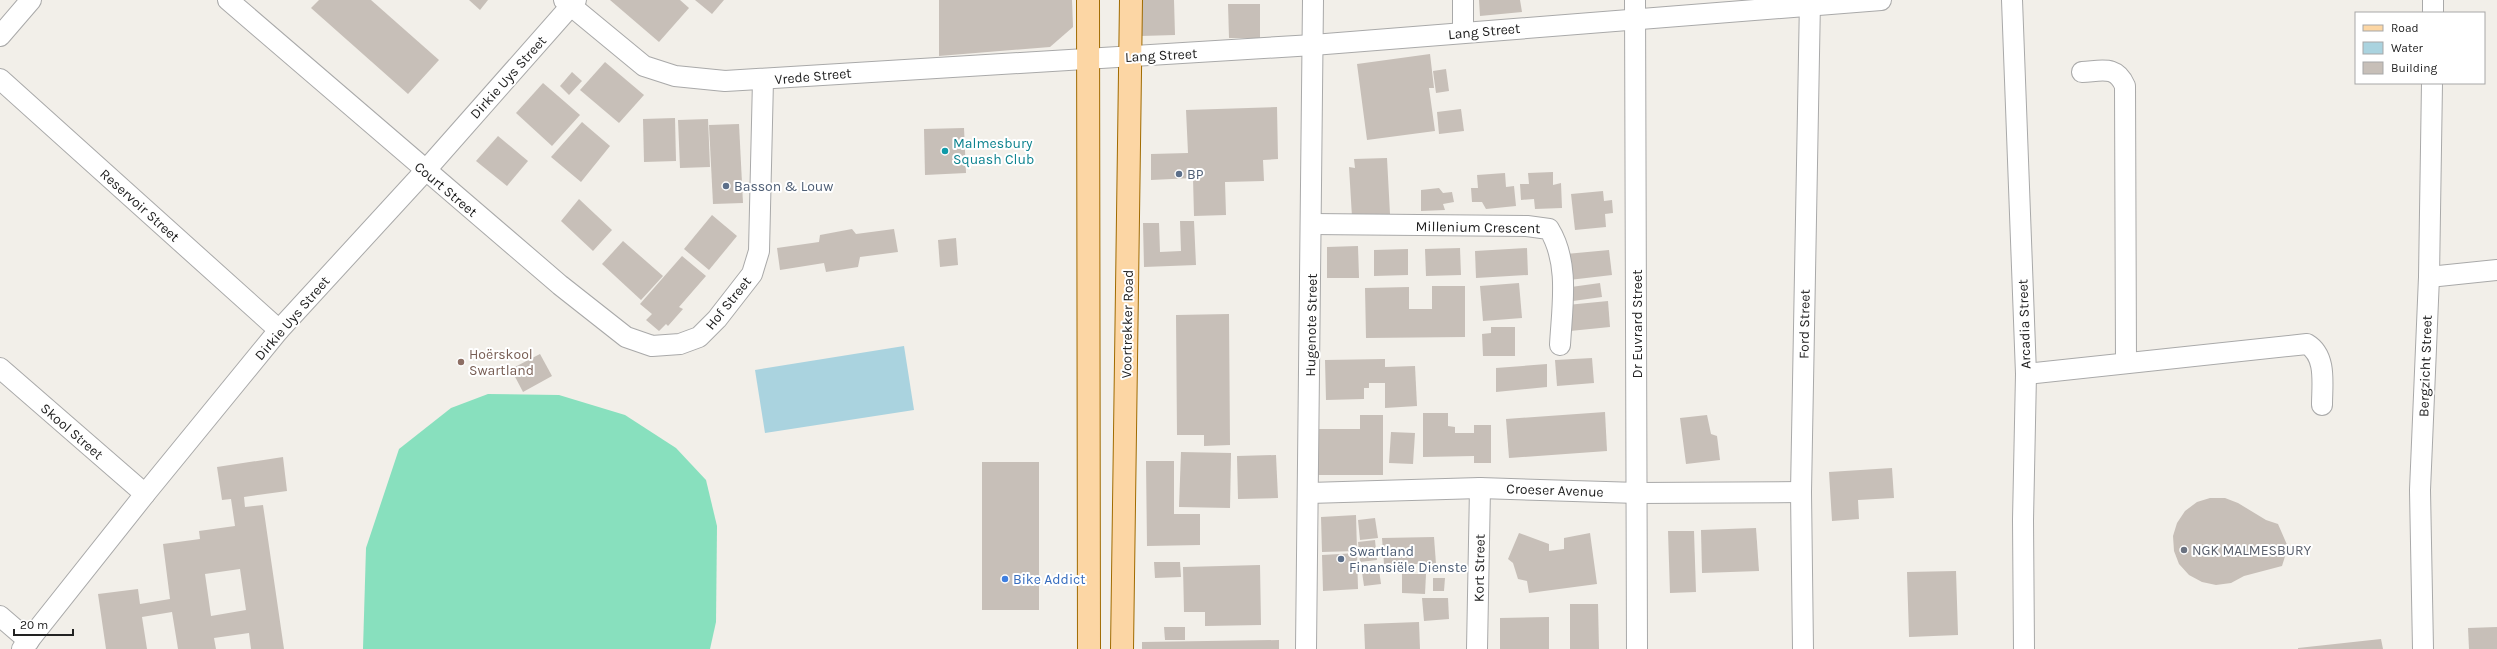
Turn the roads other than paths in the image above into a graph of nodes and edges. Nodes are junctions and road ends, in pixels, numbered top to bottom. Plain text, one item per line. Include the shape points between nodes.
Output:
1 (31, 0) edge
2 (228, 0) edge
3 (1088, 0) edge
4 (1131, 0) edge
5 (1313, 0) edge
6 (1463, 0) edge
7 (1881, 0) edge
8 (2012, 0) edge
9 (2433, 0) edge
10 (571, 2) edge
11 (1810, 3) edge
12 (1635, 9) edge
13 (2433, 12) edge
14 (1463, 32) junction
15 (0, 36) edge
16 (1313, 45) junction
17 (1131, 57) junction
18 (1087, 58) junction
19 (2082, 72) dead end
20 (0, 79) edge
21 (764, 80) junction
22 (2432, 84) edge
23 (425, 171) junction
24 (1312, 224) junction
25 (2497, 270) edge
26 (2429, 277) junction
27 (279, 330) junction
28 (680, 344) joint
29 (1560, 345) dead end
30 (2126, 363) junction
31 (0, 368) edge
32 (2026, 374) junction
33 (2322, 406) dead end
34 (1480, 488) junction
35 (1801, 492) junction
36 (1309, 493) junction
37 (1638, 493) junction
38 (145, 494) junction
39 (0, 616) edge
40 (25, 645) edge
41 (1089, 649) edge
42 (1122, 649) edge
43 (1306, 649) edge
44 (1477, 649) edge
45 (1637, 649) edge
46 (1803, 649) edge
47 (2024, 649) edge
48 (2423, 649) edge

1 - 15 street
2 - 23 street, Court Street
3 - 18 main road
4 - 17 main road, Voortrekker Road
5 - 16 street, Hugenote Street
6 - 14 street
7 - 11 street, Lang Street
8 - 32 street, Arcadia Street
9 - 13 street
10 - 21 street, Vrede Street via 644,66 675,76 726,81
10 - 23 street, Dirkie Uys Street
11 - 12 street, Lang Street
11 - 35 street, Ford Street
12 - 14 street, Lang Street
12 - 37 street, Dr Euvrard Street
14 - 16 street, Lang Street
16 - 17 street, Lang Street
16 - 24 street, Hugenote Street
17 - 18 street, Lang Street
17 - 42 main road, Voortrekker Road
18 - 21 street, Vrede Street
18 - 41 main road
19 - 30 street via 2112,71 2121,75 2125,86
20 - 27 street, Reservoir Street
21 - 28 street, Hof Street via 759,251 752,274 717,319 699,337
22 - 26 street, Bergzicht Street
23 - 27 street, Dirkie Uys Street
23 - 28 street, Court Street via 626,337 652,346
24 - 29 street, Millenium Crescent via 1527,226 1549,229 1560,249 1563,274
24 - 36 street, Hugenote Street
25 - 26 street
26 - 48 street, Bergzicht Street via 2420,490
27 - 38 street, Dirkie Uys Street
30 - 32 street
30 - 33 street via 2307,344 2315,349 2320,357
31 - 38 street, Skool Street
32 - 47 street, Arcadia Street
34 - 36 street, Croeser Avenue
34 - 37 street, Croeser Avenue
34 - 44 street, Kort Street
35 - 37 street, Croeser Avenue
35 - 46 street, Ford Street
36 - 43 street, Hugenote Street
37 - 45 street, Dr Euvrard Street
38 - 40 street, Dirkie Uys Street
39 - 40 street

